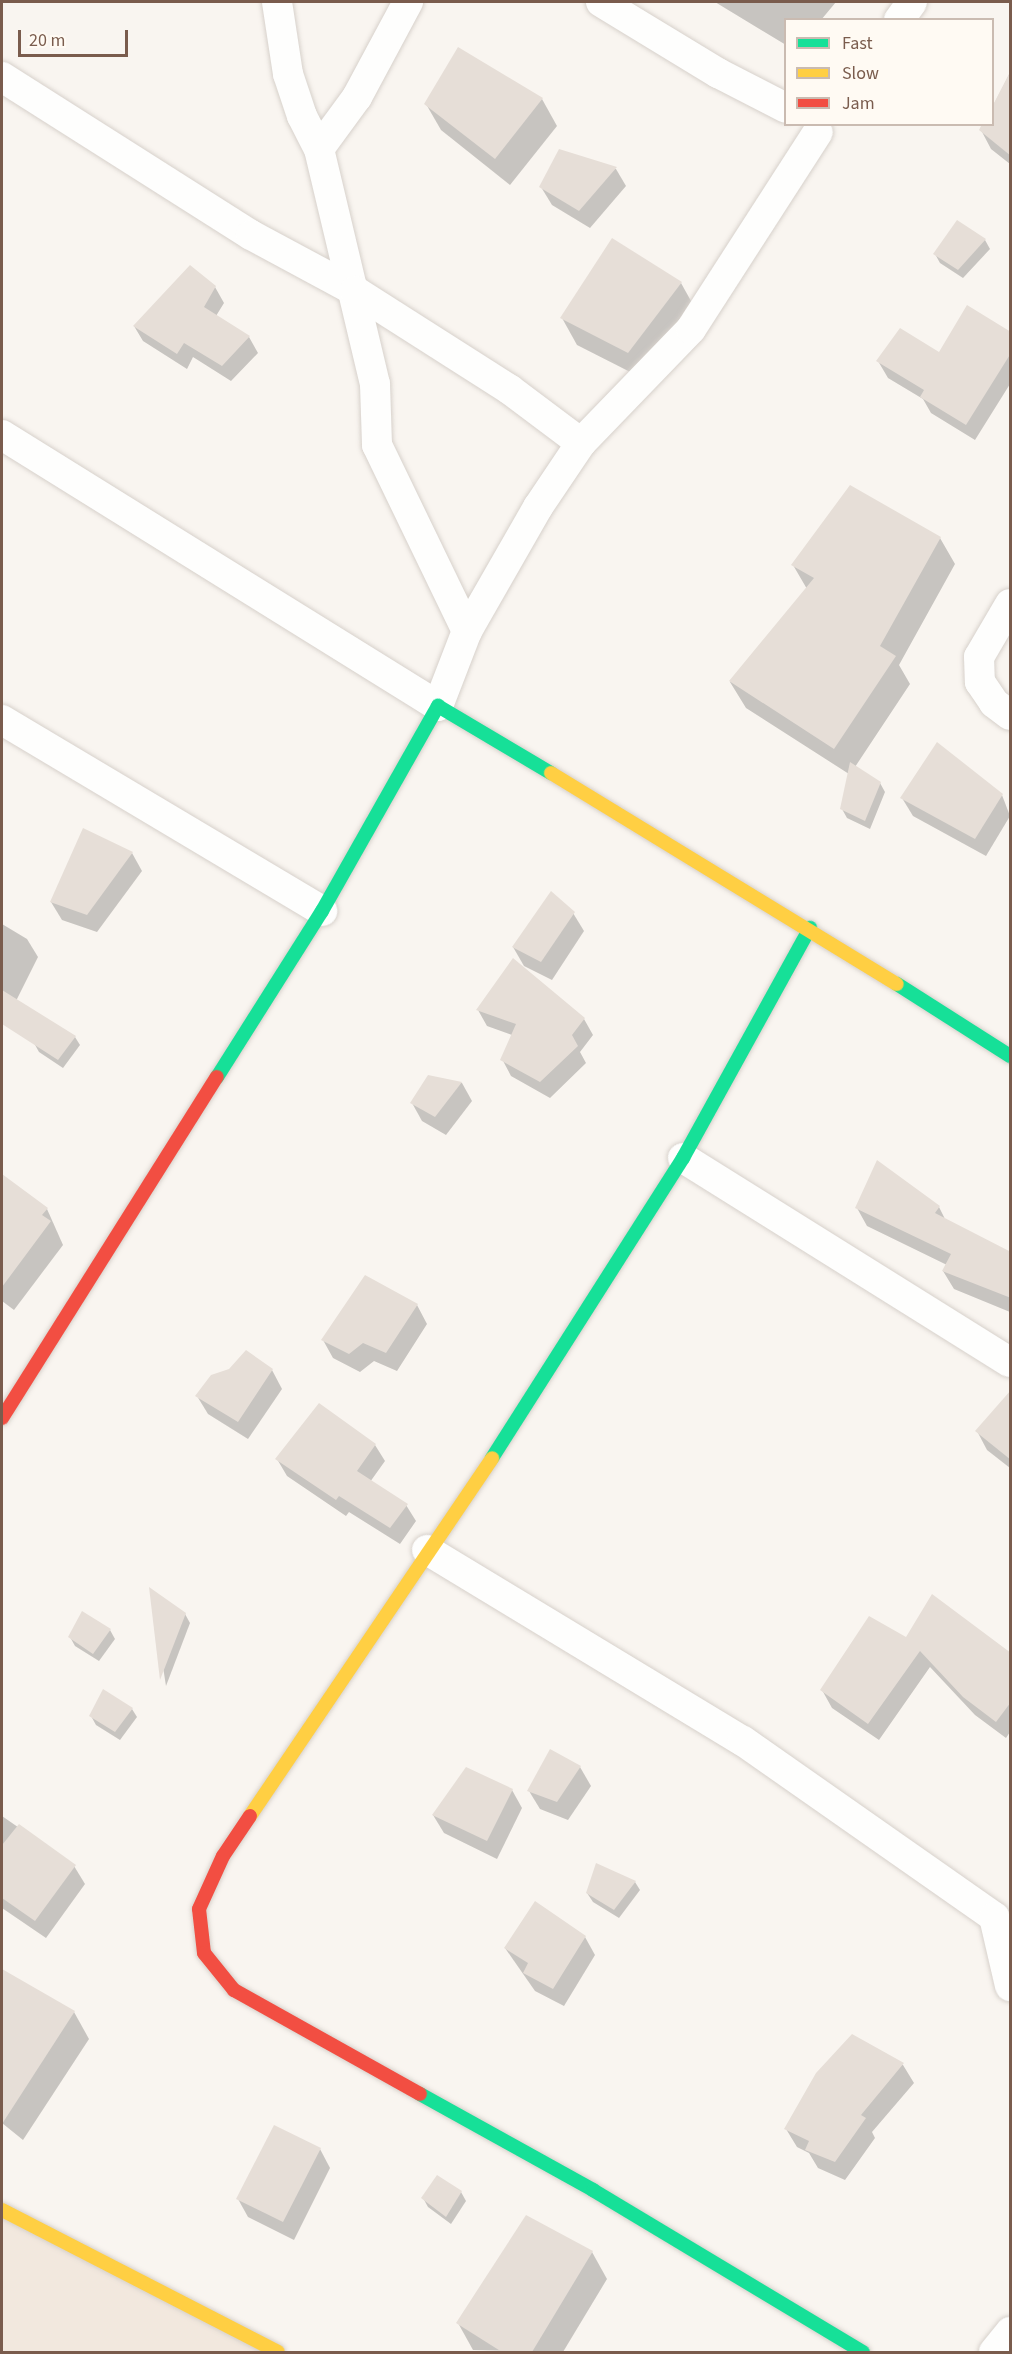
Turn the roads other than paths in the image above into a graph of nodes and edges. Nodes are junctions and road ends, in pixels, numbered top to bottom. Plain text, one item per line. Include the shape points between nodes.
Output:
1 (277, 2) edge
2 (408, 2) edge
3 (601, 2) edge
4 (912, 2) edge
5 (900, 18) edge
6 (2, 77) edge
7 (784, 107) edge
8 (816, 127) edge
9 (319, 150) junction
10 (355, 291) junction
11 (2, 435) edge
12 (581, 443) junction
13 (1011, 604) edge
14 (467, 631) junction
15 (438, 706) junction
16 (1011, 715) edge
17 (2, 720) edge
18 (322, 911) junction
19 (810, 928) junction
20 (1011, 1056) edge
21 (683, 1158) junction
22 (1011, 1362) edge
23 (2, 1418) edge
24 (427, 1550) junction
25 (1002, 1926) edge
26 (1011, 1986) edge
27 (2, 2210) edge
28 (1011, 2332) edge
29 (278, 2352) edge
30 (863, 2352) edge
31 (994, 2352) edge

1 - 9 street via 288,74
2 - 9 street via 357,97
3 - 7 street
4 - 5 street
6 - 10 street via 252,235
8 - 12 street via 691,329
9 - 10 street
10 - 12 street via 509,389
10 - 14 street via 375,384 377,445
11 - 15 street
12 - 14 street via 538,507
13 - 16 street via 979,657 980,682 994,703
14 - 15 street
15 - 18 street
15 - 19 street
17 - 18 street
18 - 23 street
19 - 20 street
19 - 21 street
21 - 22 street
21 - 24 street via 548,1376
24 - 25 street via 743,1741
24 - 30 street via 223,1856 199,1909 204,1953 234,1990 593,2190
25 - 26 street
27 - 29 street
28 - 31 street

